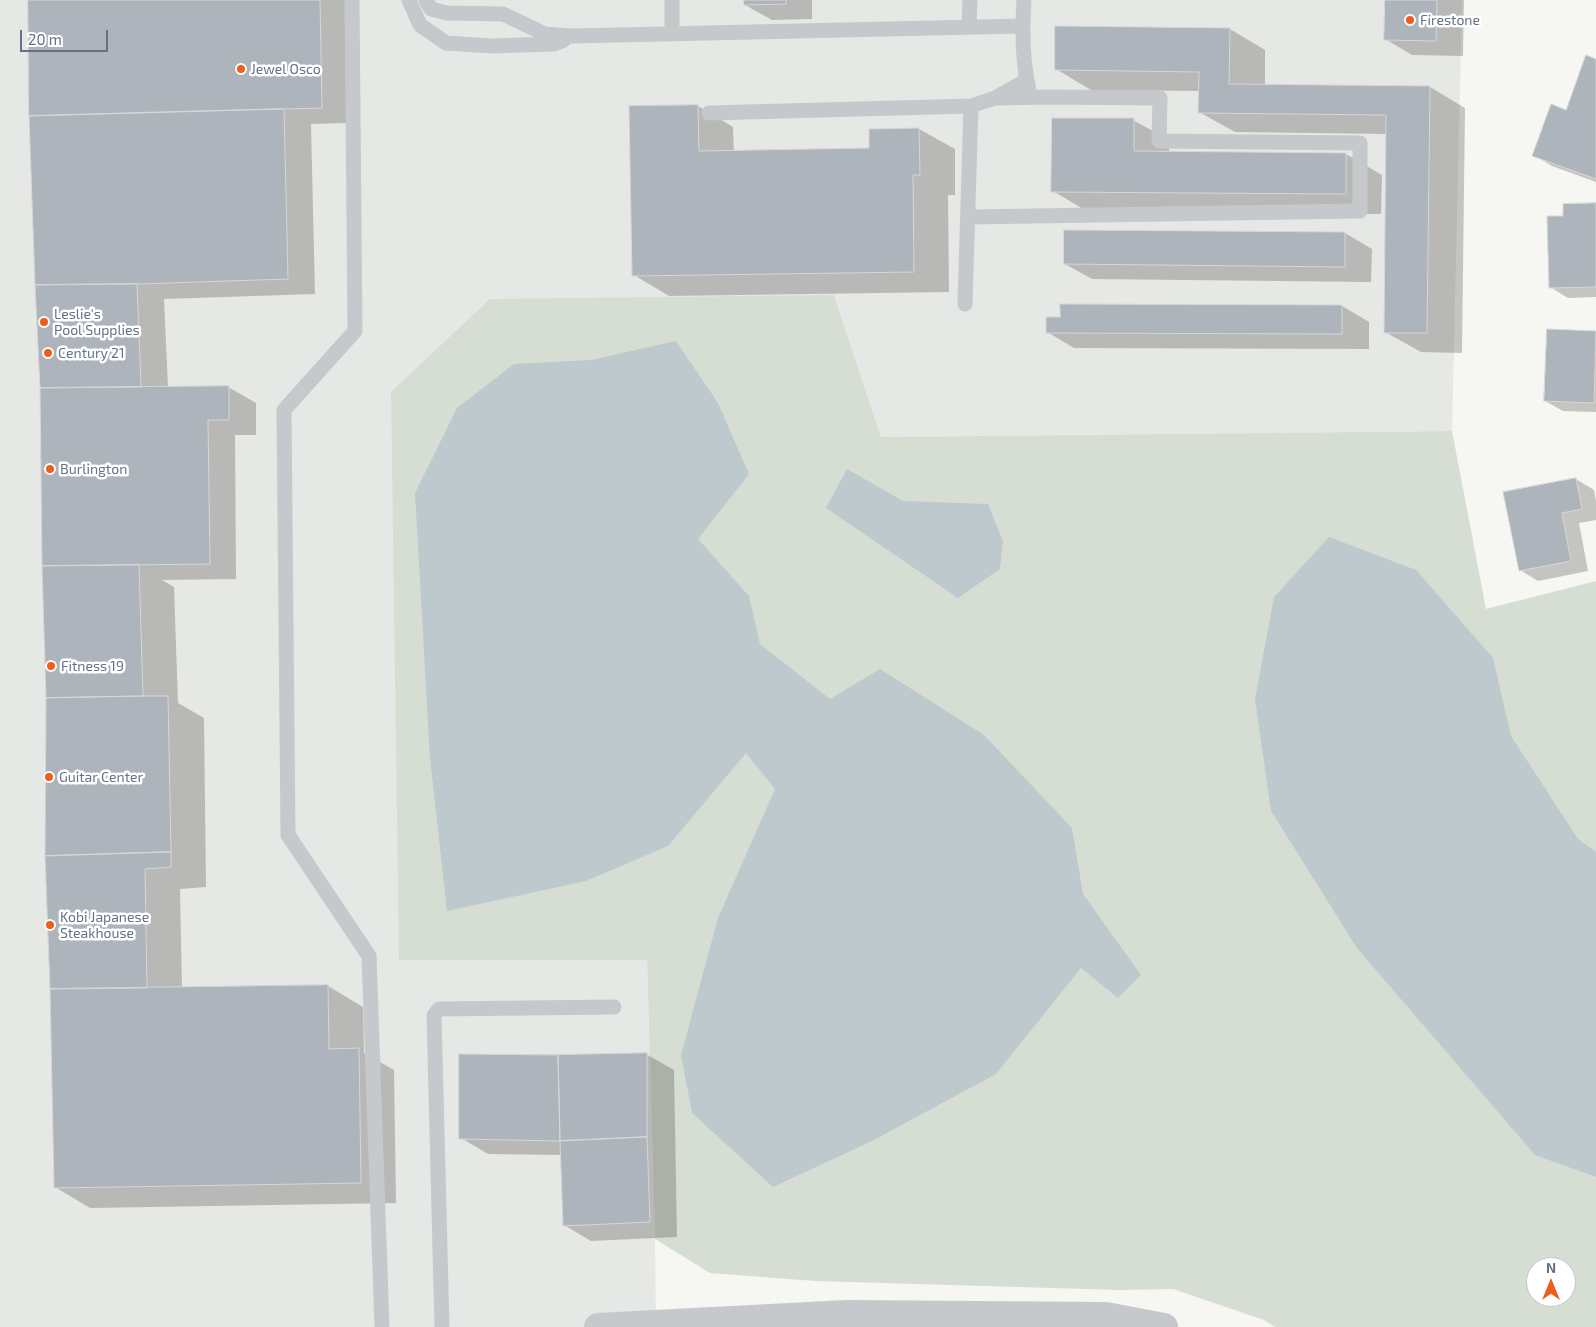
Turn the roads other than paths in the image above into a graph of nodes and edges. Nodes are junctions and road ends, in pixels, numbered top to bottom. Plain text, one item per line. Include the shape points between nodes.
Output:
1 (352, 0) edge
2 (409, 0) edge
3 (426, 0) edge
4 (672, 0) edge
5 (970, 0) edge
6 (1024, 0) edge
7 (1022, 26) junction
8 (969, 27) junction
9 (672, 33) junction
10 (572, 36) junction
11 (1027, 80) junction
12 (1031, 97) junction
13 (995, 98) junction
14 (971, 106) junction
15 (709, 113) dead end
16 (968, 217) junction
17 (966, 304) dead end
18 (614, 1007) dead end
19 (382, 1327) edge
20 (442, 1327) edge
21 (598, 1327) edge
22 (1164, 1327) edge

1 - 19 lane via 355,331 284,410 288,835 369,956
2 - 10 lane via 420,25 446,42 492,46 554,44
3 - 10 lane via 431,9 448,14 503,14 545,34
4 - 9 lane
5 - 8 lane
6 - 7 lane
7 - 8 lane
7 - 11 lane
8 - 9 lane
9 - 10 lane
11 - 12 lane
11 - 13 lane
12 - 13 lane
12 - 16 lane via 1160,98 1159,141 1360,143 1360,211
13 - 14 lane
14 - 15 lane
14 - 16 lane
16 - 17 lane
18 - 20 lane via 439,1009 434,1016
21 - 22 street via 848,1314 1106,1316

